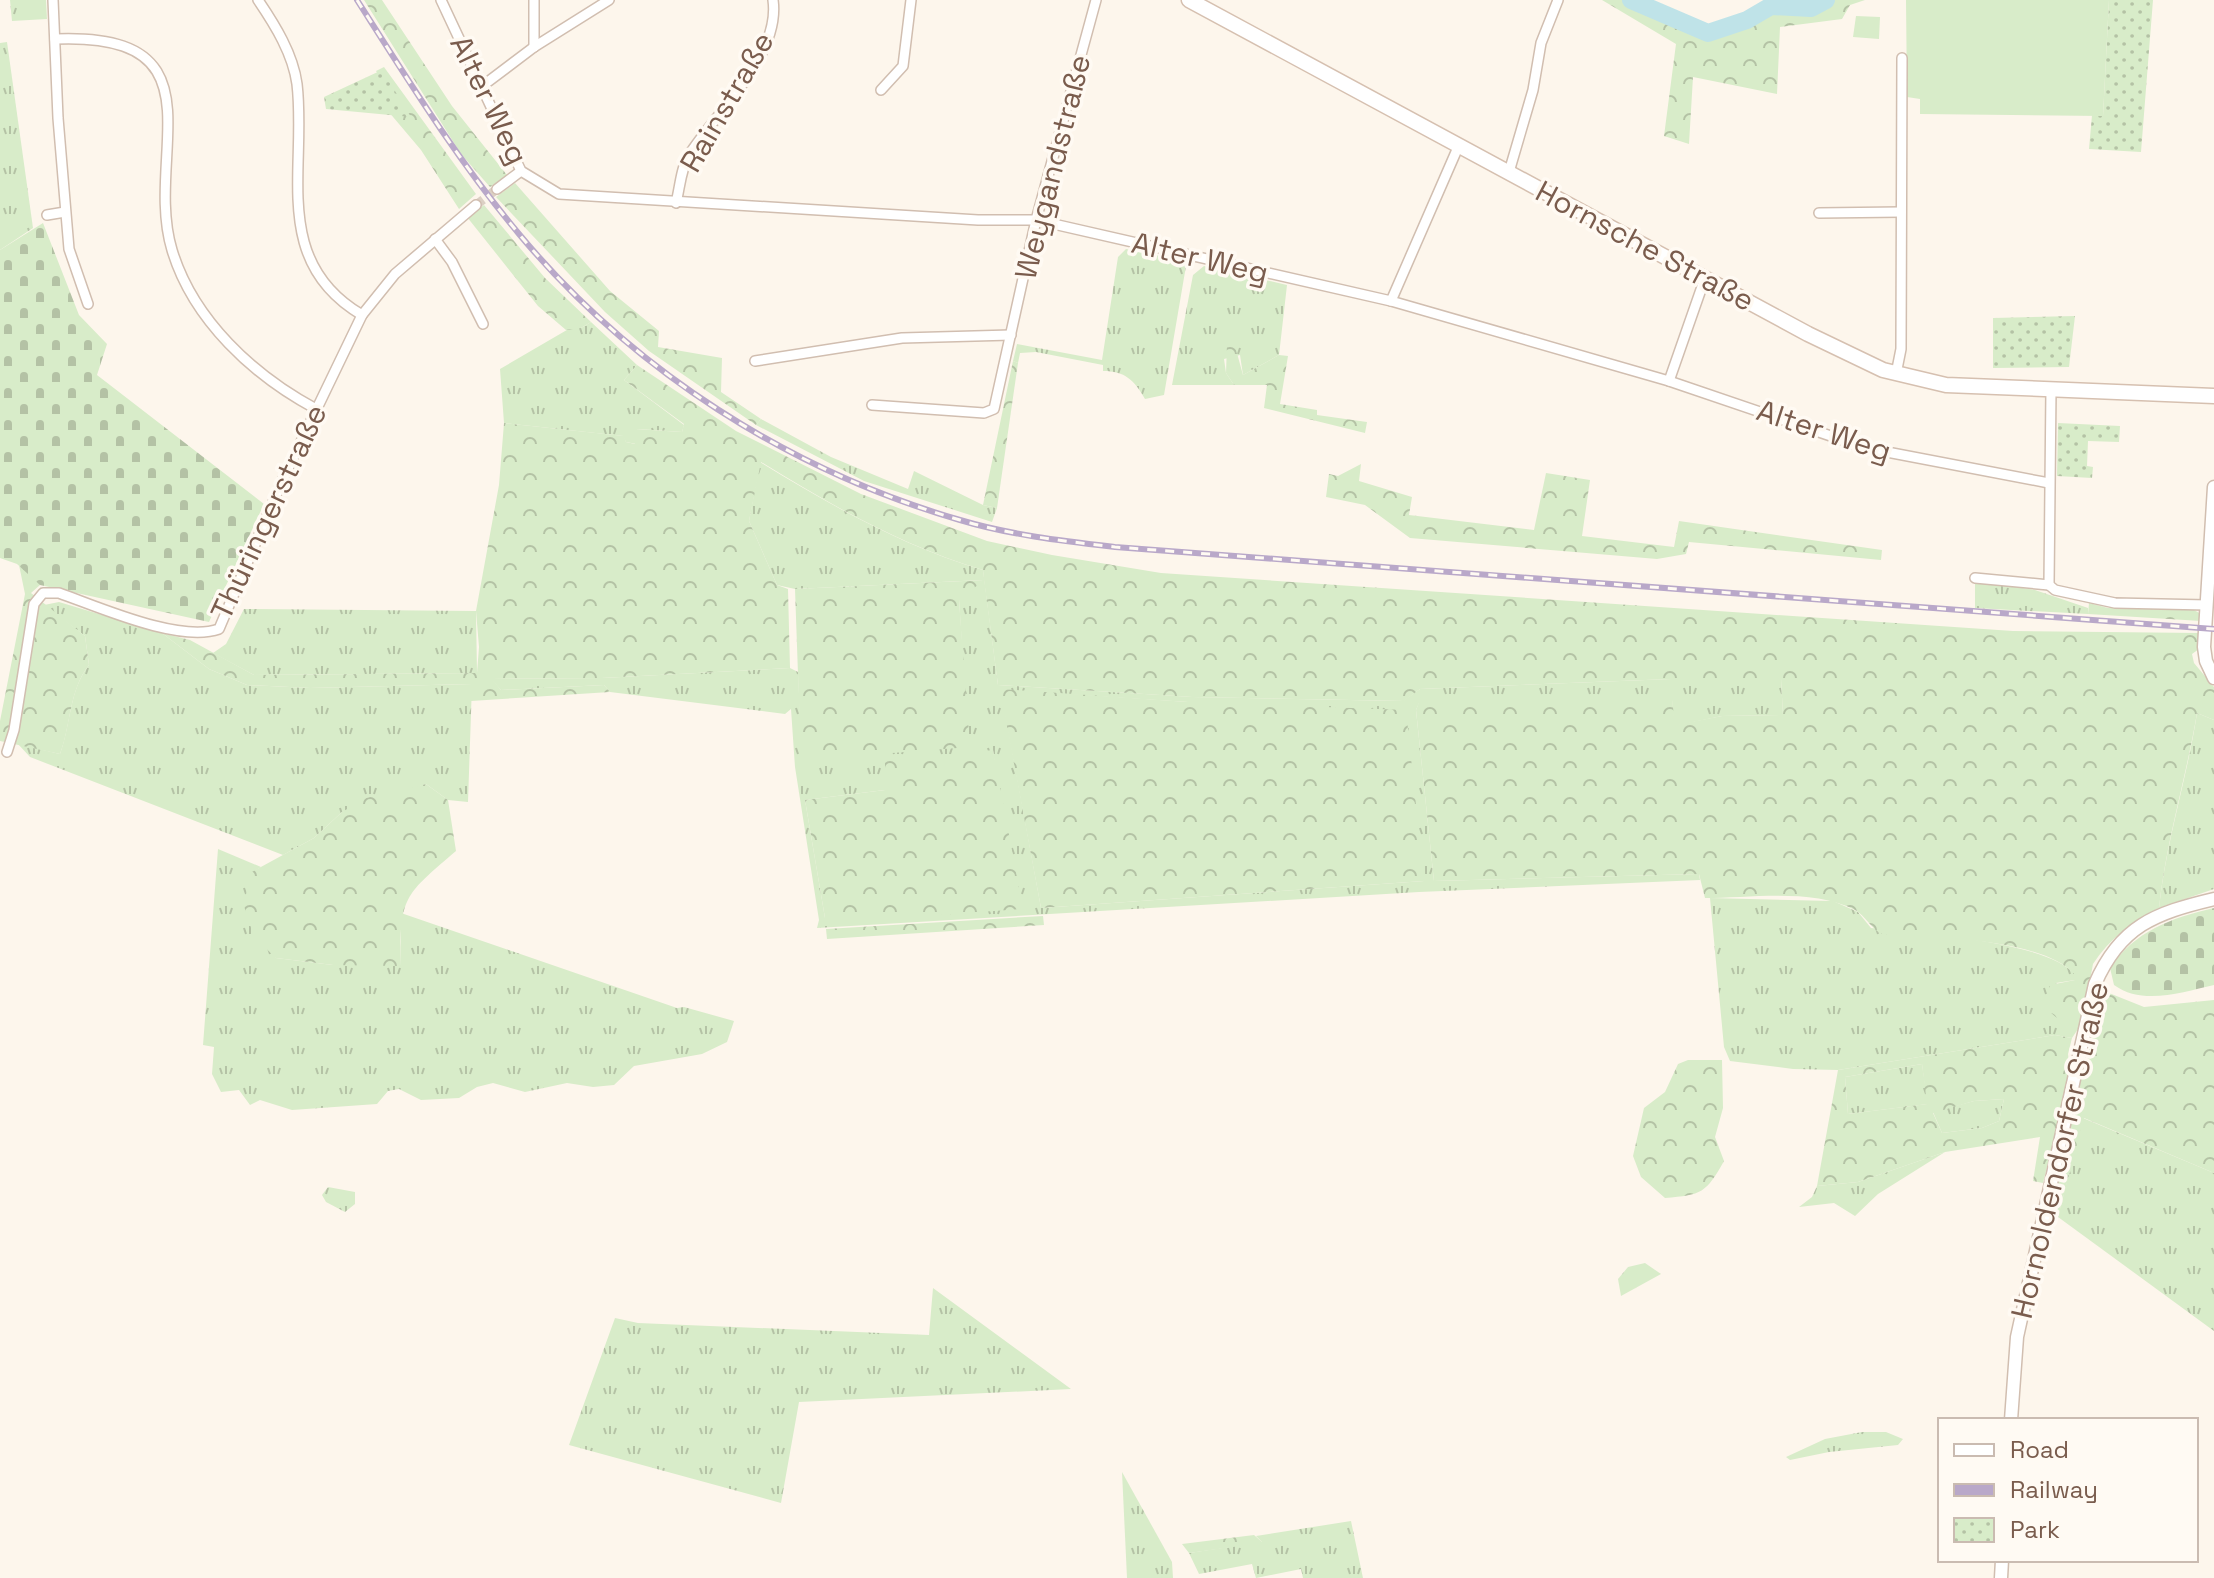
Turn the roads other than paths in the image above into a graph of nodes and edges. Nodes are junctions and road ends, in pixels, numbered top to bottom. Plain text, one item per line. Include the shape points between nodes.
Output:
1 (53, 0) edge
2 (258, 0) edge
3 (441, 0) edge
4 (534, 0) edge
5 (609, 0) edge
6 (773, 0) edge
7 (911, 0) edge
8 (1096, 0) edge
9 (1189, 0) edge
10 (1558, 0) edge
11 (55, 39) junction
12 (534, 47) junction
13 (1902, 58) dead end
14 (481, 87) junction
15 (881, 90) dead end
16 (1459, 145) junction
17 (521, 171) junction
18 (1509, 172) junction
19 (497, 189) tunnel mouth
20 (676, 203) junction
21 (476, 205) tunnel mouth
22 (65, 212) junction
23 (1901, 212) junction
24 (1819, 213) dead end
25 (47, 215) dead end
26 (1036, 220) junction
27 (435, 239) junction
28 (1705, 278) junction
29 (1391, 301) junction
30 (88, 304) dead end
31 (362, 315) junction
32 (483, 324) dead end
33 (1011, 335) junction
34 (755, 361) dead end
35 (1896, 374) junction
36 (1669, 381) junction
37 (2051, 389) junction
38 (2214, 396) edge
39 (872, 405) dead end
40 (316, 409) junction
41 (2049, 483) junction
42 (2214, 487) edge
43 (1975, 578) dead end
44 (2049, 585) junction
45 (2207, 605) junction
46 (2214, 678) edge
47 (7, 752) dead end
48 (2214, 899) edge
49 (2011, 1418) edge

1 - 11 street
2 - 31 street via 289,56 297,83 295,201 308,252 338,299
3 - 14 street, Alter Weg
4 - 12 street
5 - 12 street
6 - 20 street, Rainstraße via 773,21 760,54 687,158
7 - 15 street via 903,66
8 - 26 street, Weygandstraße
9 - 16 main road, Hornsche Straße
10 - 18 street via 1541,43
11 - 22 street
11 - 40 street via 122,48 157,71 170,117 165,215 179,271 248,364
12 - 14 street
13 - 23 street
14 - 17 street, Alter Weg
16 - 18 main road, Hornsche Straße
16 - 29 street
17 - 19 street
17 - 20 street, Alter Weg via 572,197
18 - 28 main road, Hornsche Straße
20 - 26 street, Alter Weg
21 - 27 street, Thüringerstraße
22 - 25 street
22 - 30 street via 69,249
23 - 24 street
23 - 35 street via 1901,349
26 - 29 street, Alter Weg
26 - 33 street, Weygandstraße
27 - 31 street, Thüringerstraße via 395,274
27 - 32 street
28 - 35 main road, Hornsche Straße via 1835,348
28 - 36 street
29 - 36 street, Alter Weg
31 - 40 street, Thüringerstraße
33 - 34 street via 902,338
33 - 39 street, Weygandstraße via 990,412
35 - 37 main road, Hornsche Straße via 1961,386
36 - 41 street, Alter Weg via 1866,448
37 - 38 main road, Hornsche Straße
37 - 41 street
40 - 47 street, Thüringerstraße via 219,629 206,634 166,628 59,593 39,596
41 - 44 street
42 - 45 street
43 - 44 street
44 - 45 street via 2115,603
45 - 46 street via 2204,654
48 - 49 street, Hornoldendorfer Straße via 2165,913 2127,935 2110,953 2095,984 2017,1337

